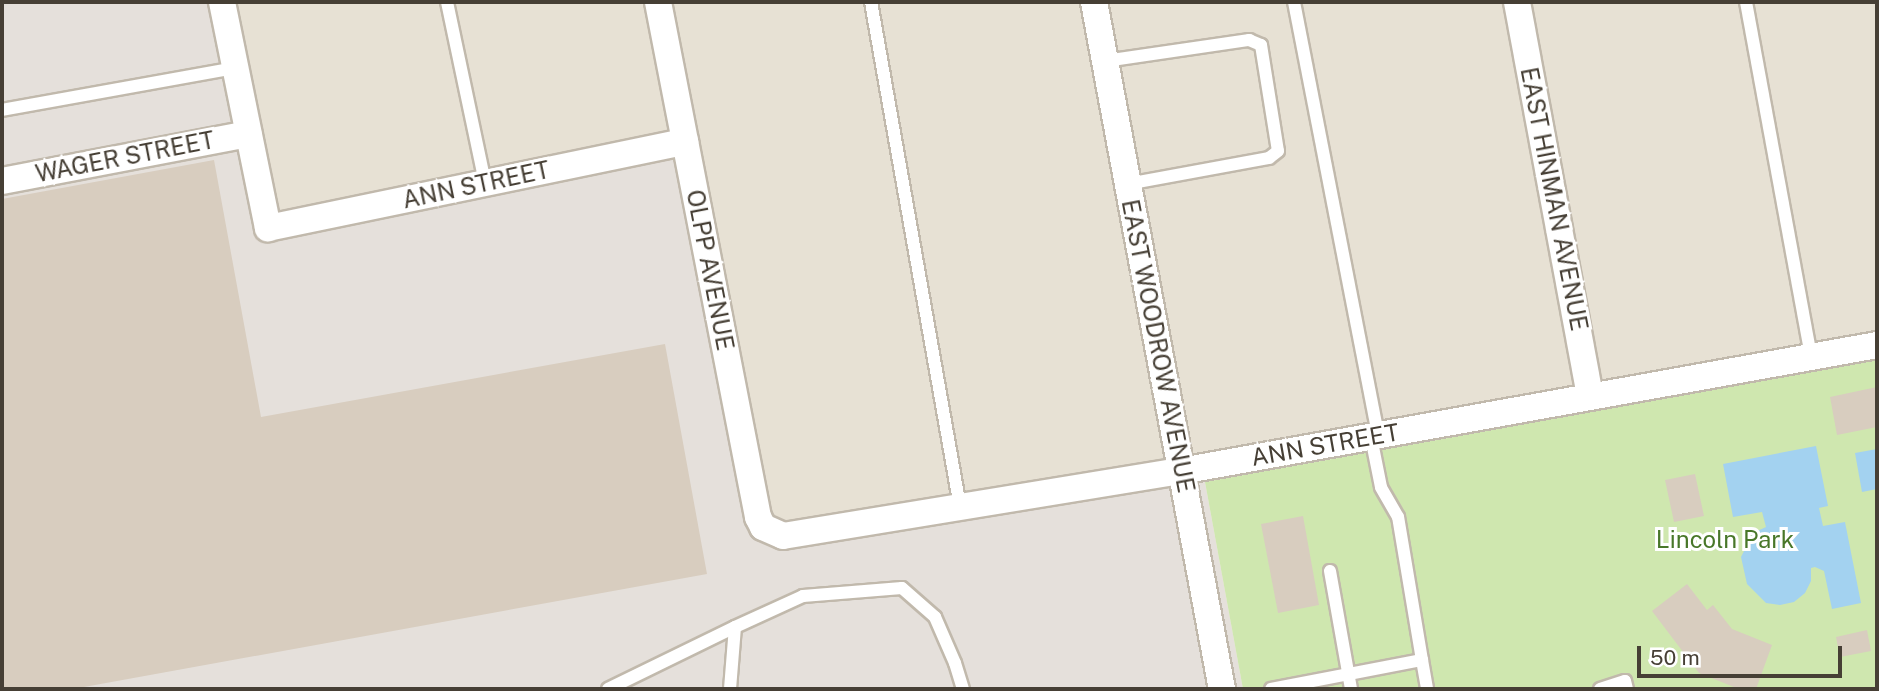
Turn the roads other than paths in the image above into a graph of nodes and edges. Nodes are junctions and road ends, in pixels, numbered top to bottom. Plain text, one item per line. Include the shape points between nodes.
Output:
1 (222, 2) edge
2 (447, 2) edge
3 (658, 2) edge
4 (871, 2) edge
5 (1094, 2) edge
6 (1294, 2) edge
7 (1517, 2) edge
8 (1746, 2) edge
9 (1105, 61) junction
10 (235, 68) junction
11 (2, 110) edge
12 (249, 134) junction
13 (685, 142) junction
14 (2, 181) edge
15 (485, 183) junction
16 (1128, 184) junction
17 (1877, 345) edge
18 (1811, 357) junction
19 (1590, 396) junction
20 (1375, 436) junction
21 (1181, 471) junction
22 (960, 507) junction
23 (771, 533) joint
24 (1330, 571) dead end
25 (735, 627) junction
26 (1422, 660) junction
27 (1349, 674) junction
28 (608, 689) edge
29 (730, 689) edge
30 (962, 689) edge
31 (1222, 689) edge
32 (1271, 689) edge
33 (1351, 689) edge
34 (1427, 689) edge
35 (1600, 689) edge
36 (1627, 689) edge

1 - 10 street
2 - 15 lane
3 - 13 street, OLPP AVENUE
4 - 22 lane
5 - 9 street, EAST WOODROW AVENUE
6 - 20 lane
7 - 19 street, EAST HINMAN AVENUE
8 - 18 lane
9 - 16 street, EAST WOODROW AVENUE
9 - 16 lane via 1250,40 1261,45 1278,151 1269,158
10 - 11 lane
10 - 12 street
12 - 14 street, WAGER STREET
12 - 15 street, ANN STREET via 268,228
13 - 15 street, ANN STREET
13 - 23 street, OLPP AVENUE via 758,517
16 - 21 street, EAST WOODROW AVENUE
17 - 18 street, ANN STREET
18 - 19 street, ANN STREET
19 - 20 street, ANN STREET
20 - 21 street, ANN STREET
20 - 26 lane via 1381,487 1398,517
21 - 22 street, ANN STREET
21 - 31 street, EAST WOODROW AVENUE
22 - 23 street, ANN STREET via 783,536
24 - 27 lane
25 - 28 lane
25 - 29 lane
25 - 30 lane via 803,596 902,588 936,617
26 - 27 lane
26 - 34 lane
27 - 32 lane
27 - 33 lane
35 - 36 lane via 1625,681

